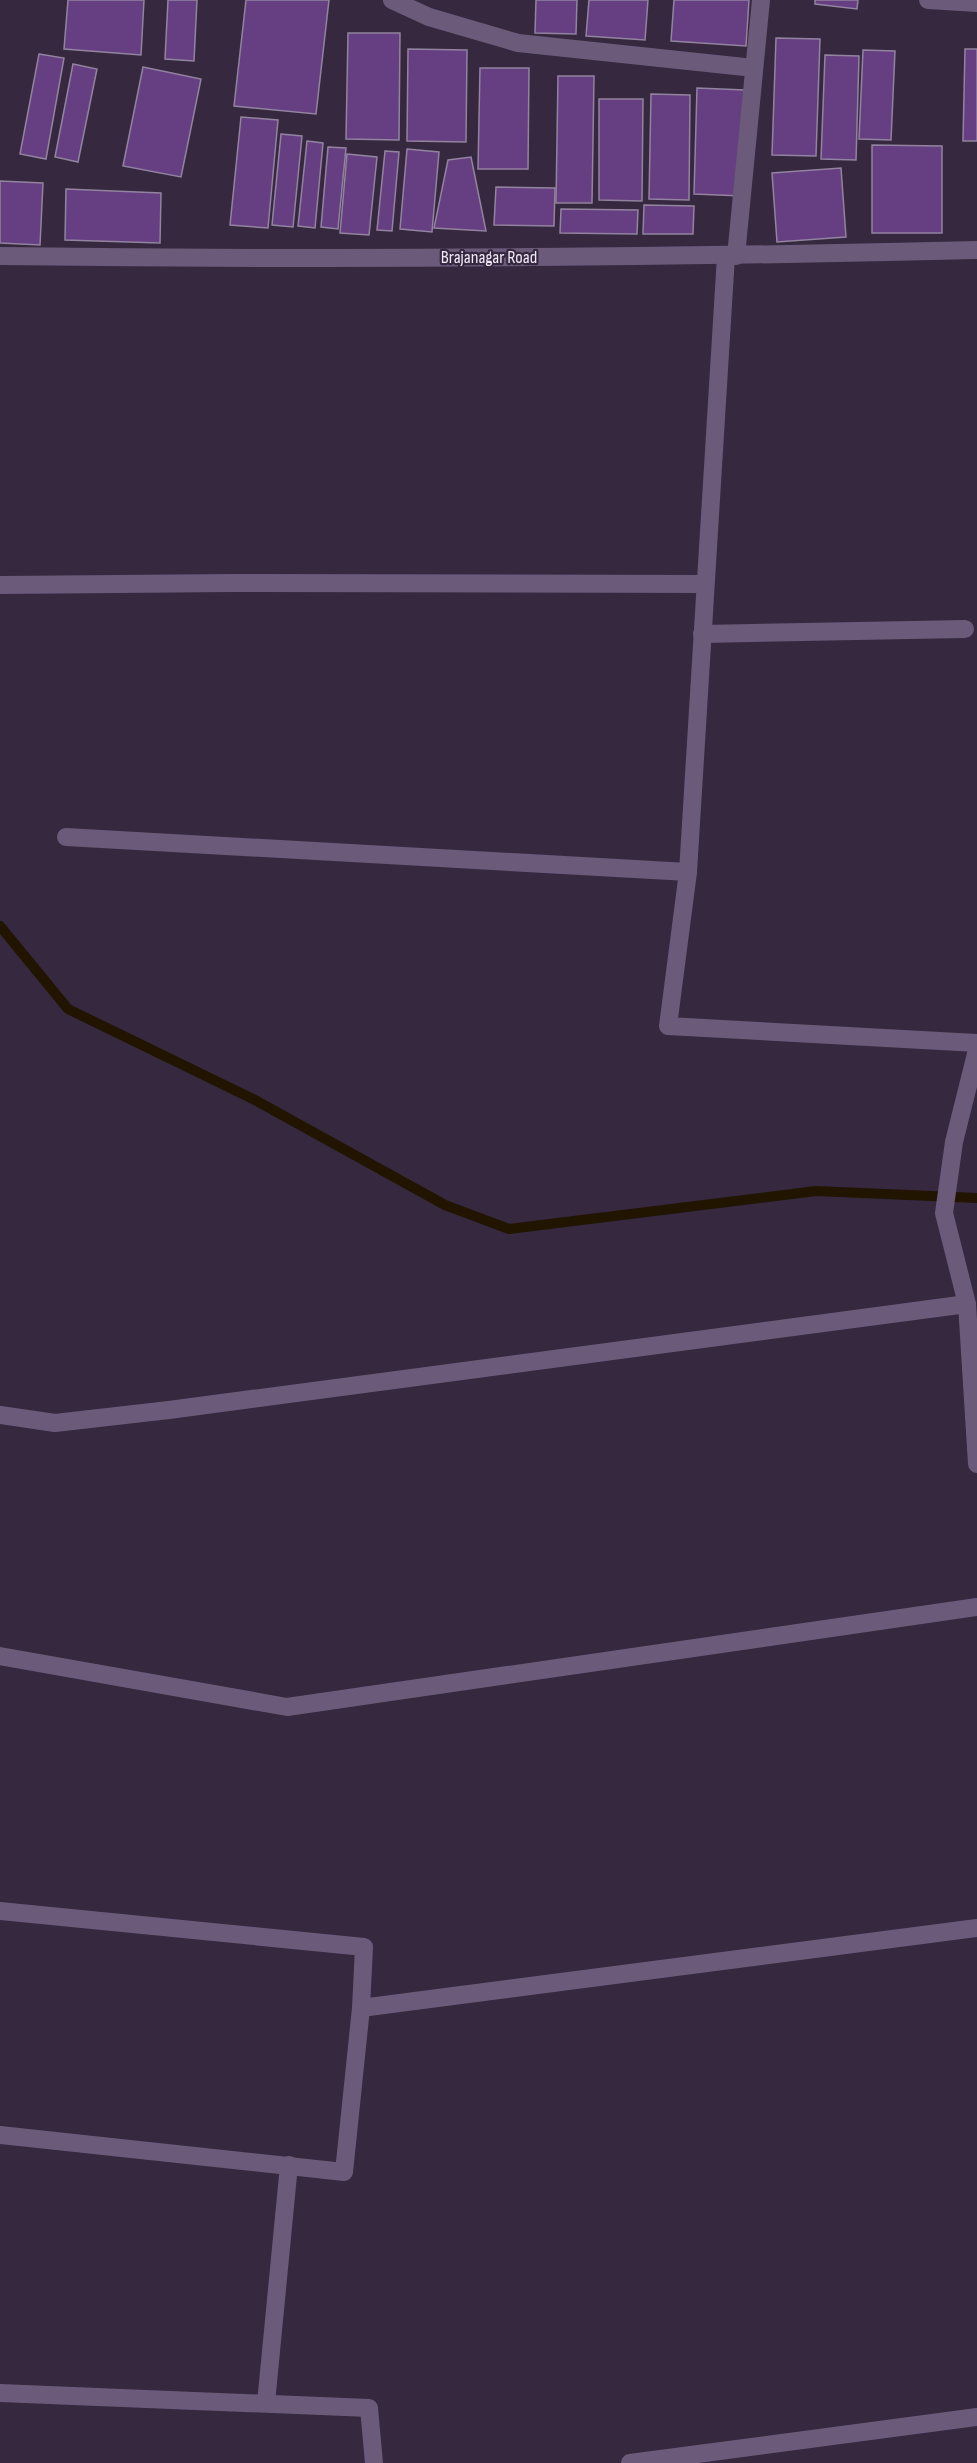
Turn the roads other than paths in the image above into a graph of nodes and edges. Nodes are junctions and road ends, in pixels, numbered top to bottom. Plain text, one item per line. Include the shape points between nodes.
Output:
1 (392, 0) edge
2 (761, 0) edge
3 (928, 0) edge
4 (977, 3) edge
5 (754, 68) junction
6 (977, 250) edge
7 (0, 256) edge
8 (731, 256) junction
9 (705, 584) junction
10 (0, 585) edge
11 (965, 629) dead end
12 (702, 634) junction
13 (66, 837) dead end
14 (688, 872) junction
15 (977, 1043) edge
16 (977, 1050) edge
17 (967, 1304) junction
18 (0, 1415) edge
19 (977, 1464) edge
20 (977, 1607) edge
21 (0, 1656) edge
22 (0, 1911) edge
23 (977, 1928) edge
24 (361, 2008) junction
25 (0, 2135) edge
26 (289, 2165) junction
27 (0, 2393) edge
28 (266, 2403) junction
29 (977, 2417) edge
30 (374, 2463) edge
31 (630, 2463) edge

1 - 5 street via 429,17 518,43
2 - 5 street
3 - 4 street
5 - 8 street
6 - 8 street, Brajanagar Road
7 - 8 street, Brajanagar Road
8 - 9 street
9 - 10 street
9 - 12 street
11 - 12 street
12 - 14 street
13 - 14 street
14 - 15 street via 668,1026
16 - 17 street via 954,1142 944,1213
17 - 18 street via 169,1410 55,1423
17 - 19 street
20 - 21 street via 287,1707
22 - 24 street via 364,1947
23 - 24 street
24 - 26 street via 344,2172
25 - 26 street
26 - 28 street
27 - 28 street
28 - 30 street via 369,2408
29 - 31 street

